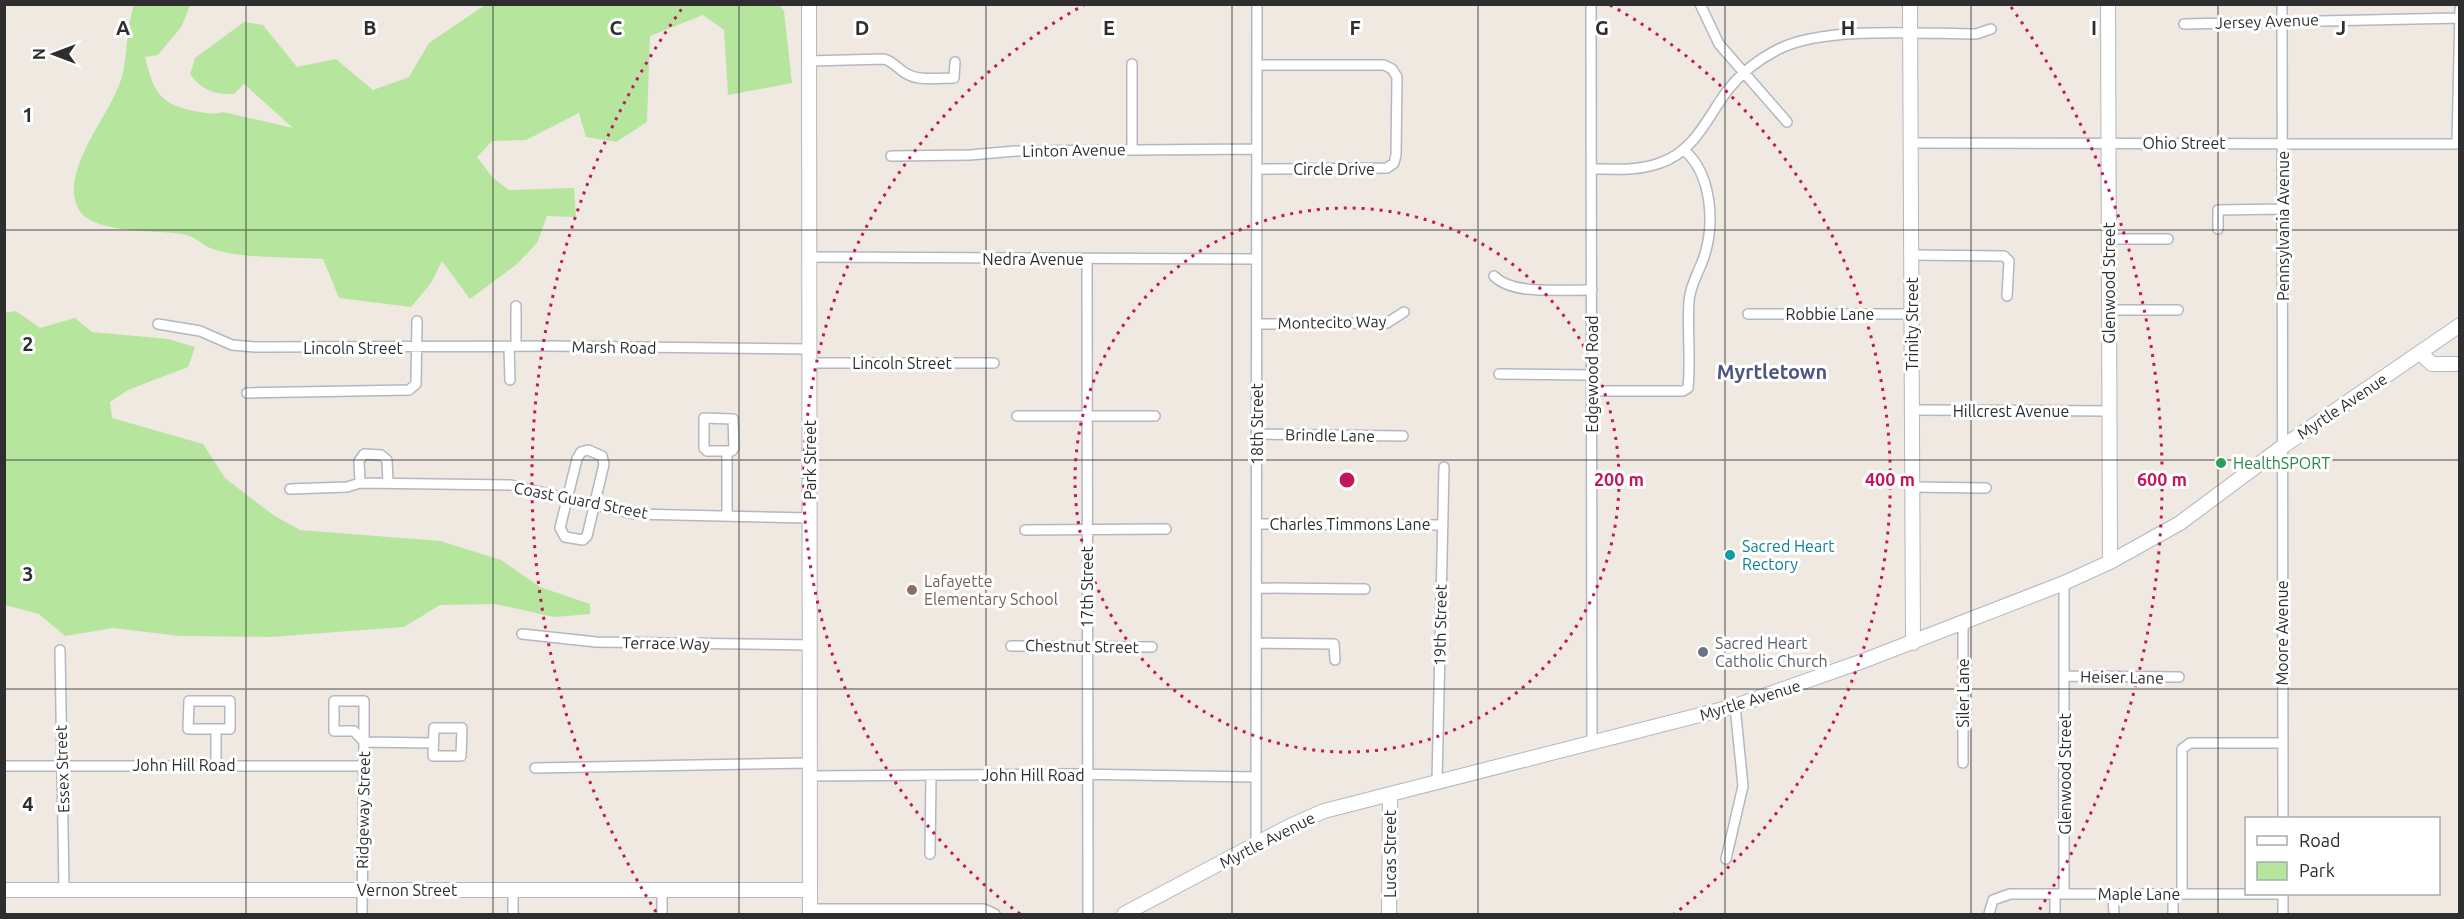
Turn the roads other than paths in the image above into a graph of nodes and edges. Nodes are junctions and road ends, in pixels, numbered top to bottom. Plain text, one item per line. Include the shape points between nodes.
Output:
1 (809, 4) edge
2 (1257, 4) edge
3 (1592, 4) edge
4 (1700, 4) edge
5 (1910, 4) edge
6 (2108, 4) edge
7 (2282, 4) edge
8 (2459, 13) edge
9 (2282, 20) junction
10 (2184, 24) dead end
11 (1991, 29) dead end
12 (1910, 35) junction
13 (809, 61) junction
14 (955, 62) dead end
15 (1132, 64) dead end
16 (1257, 65) junction
17 (1743, 74) junction
18 (1787, 122) dead end
19 (1911, 143) junction
20 (2109, 143) junction
21 (2283, 143) junction
22 (1132, 149) junction
23 (1257, 149) junction
24 (1684, 150) junction
25 (891, 156) dead end
26 (1257, 169) junction
27 (1592, 169) junction
28 (2282, 208) junction
29 (2218, 229) dead end
30 (2109, 239) junction
31 (2168, 239) dead end
32 (1911, 255) junction
33 (810, 257) junction
34 (1087, 259) junction
35 (1256, 259) junction
36 (1494, 276) dead end
37 (1593, 290) junction
38 (2007, 296) dead end
39 (516, 306) dead end
40 (2110, 310) junction
41 (2178, 310) dead end
42 (1404, 312) dead end
43 (1748, 314) dead end
44 (1912, 314) junction
45 (417, 321) dead end
46 (158, 324) dead end
47 (1257, 324) junction
48 (2460, 324) edge
49 (513, 346) junction
50 (417, 348) junction
51 (2420, 352) junction
52 (810, 356) junction
53 (994, 363) dead end
54 (2460, 364) edge
55 (1499, 374) dead end
56 (1593, 375) junction
57 (510, 380) dead end
58 (1592, 391) junction
59 (247, 393) dead end
60 (1912, 410) junction
61 (2110, 411) junction
62 (1017, 416) dead end
63 (1155, 416) dead end
64 (1086, 417) junction
65 (1257, 434) junction
66 (1403, 435) dead end
67 (2282, 447) junction
68 (727, 452) junction
69 (1444, 467) dead end
70 (360, 483) junction
71 (388, 483) junction
72 (1911, 487) junction
73 (1986, 488) dead end
74 (290, 489) dead end
75 (566, 498) junction
76 (594, 505) junction
77 (727, 516) junction
78 (810, 518) junction
79 (1257, 524) junction
80 (1443, 525) junction
81 (1166, 529) dead end
82 (1025, 530) dead end
83 (1087, 530) junction
84 (2110, 562) junction
85 (2064, 583) junction
86 (1257, 588) junction
87 (1365, 589) dead end
88 (1963, 622) junction
89 (522, 634) dead end
90 (1257, 643) junction
91 (1912, 643) junction
92 (810, 645) junction
93 (1011, 646) dead end
94 (1087, 646) junction
95 (1152, 647) dead end
96 (60, 650) dead end
97 (1335, 660) dead end
98 (2065, 676) junction
99 (2179, 678) dead end
100 (1735, 706) junction
101 (216, 729) junction
102 (364, 742) junction
103 (433, 743) dead end
104 (1592, 743) junction
105 (2282, 743) junction
106 (1963, 763) dead end
107 (216, 765) junction
108 (4, 766) edge
109 (62, 766) junction
110 (364, 766) junction
111 (535, 768) dead end
112 (810, 770) junction
113 (931, 775) junction
114 (1088, 775) junction
115 (1256, 777) junction
116 (1437, 782) junction
117 (1390, 794) junction
118 (2283, 817) edge
119 (1256, 844) junction
120 (930, 855) dead end
121 (1726, 859) dead end
122 (4, 890) edge
123 (64, 890) junction
124 (362, 890) junction
125 (513, 890) junction
126 (662, 890) junction
127 (810, 890) junction
128 (2059, 894) junction
129 (2113, 894) junction
130 (2177, 894) junction
131 (2245, 894) edge
132 (2281, 895) edge
133 (810, 912) edge
134 (362, 915) edge
135 (513, 915) edge
136 (662, 915) edge
137 (995, 915) edge
138 (1088, 915) edge
139 (1124, 915) edge
140 (1389, 915) edge
141 (1989, 915) edge
142 (2055, 915) edge
143 (2114, 915) edge
144 (2173, 915) edge
145 (2283, 915) edge

1 - 13 street, Park Street
2 - 16 street, 18th Street
3 - 27 street, Edgewood Road
4 - 17 street via 1719,44
5 - 12 street, Trinity Street
6 - 20 street, Glenwood Street
7 - 9 street, Pennsylvania Avenue
8 - 9 street, Jersey Avenue
8 - 21 street, Ohio Street via 2457,144
9 - 10 street, Jersey Avenue
9 - 21 street, Pennsylvania Avenue
11 - 12 street via 1976,34
12 - 17 street via 1825,36 1804,40 1778,50
12 - 19 street, Trinity Street
13 - 14 street via 884,59 909,76 935,78 954,78
13 - 33 street, Park Street
15 - 22 street
16 - 23 street, 18th Street
16 - 26 street, Circle Drive via 1384,65 1397,77 1396,155 1387,168
17 - 18 street
17 - 24 street
19 - 20 street, Ohio Street
19 - 32 street, Trinity Street
20 - 21 street, Ohio Street
20 - 30 street, Glenwood Street
21 - 28 street, Pennsylvania Avenue
22 - 23 street, Linton Avenue
22 - 25 street, Linton Avenue
23 - 26 street, 18th Street
24 - 27 street via 1646,167
24 - 58 street via 1700,172 1709,214 1704,256 1690,293 1687,391
26 - 35 street, 18th Street
27 - 37 street, Edgewood Road
28 - 29 street via 2218,210
28 - 67 street, Pennsylvania Avenue
30 - 31 street
30 - 40 street, Glenwood Street
32 - 38 street via 2004,256 2009,261
32 - 44 street, Trinity Street
33 - 34 street, Nedra Avenue
33 - 52 street, Park Street
34 - 35 street, Nedra Avenue
34 - 64 street, 17th Street
35 - 47 street, 18th Street
36 - 37 street via 1502,284 1516,288
37 - 56 street, Edgewood Road
39 - 49 street
40 - 41 street
40 - 61 street, Glenwood Street
42 - 47 street, Montecito Way via 1387,323
43 - 44 street, Robbie Lane
44 - 60 street, Trinity Street
45 - 50 street
46 - 50 street, Lincoln Street via 200,331 232,345
47 - 65 street, 18th Street
48 - 51 street, Myrtle Avenue
49 - 50 street, Marsh Road
49 - 52 street, Marsh Road
49 - 57 street
50 - 59 street, Lincoln Street via 416,384 409,390
51 - 54 street via 2432,364
51 - 67 street, Myrtle Avenue
52 - 53 street, Lincoln Street
52 - 78 street, Park Street
55 - 56 street
56 - 58 street, Edgewood Road
58 - 104 street, Edgewood Road
60 - 61 street, Hillcrest Avenue
60 - 72 street, Trinity Street
61 - 84 street, Glenwood Street
62 - 64 street
63 - 64 street
64 - 83 street, 17th Street
65 - 66 street, Brindle Lane
65 - 79 street, 18th Street
67 - 84 street, Myrtle Avenue via 2180,523
67 - 105 street, Moore Avenue
68 - 68 street via 734,448 733,419 704,418 704,448
68 - 77 street
69 - 80 street, 19th Street
70 - 71 street, Coast Guard Street
70 - 71 street via 359,461 364,454 381,454 387,460
70 - 74 street, Coast Guard Street
71 - 75 street, Coast Guard Street via 511,485
72 - 73 street
72 - 91 street, Trinity Street
75 - 76 street, Coast Guard Street
75 - 76 street via 560,528 566,537 587,537
75 - 76 street via 581,452 596,452 604,464
76 - 77 street, Coast Guard Street via 634,514
77 - 78 street, Coast Guard Street
78 - 92 street, Park Street
79 - 80 street, Charles Timmons Lane
79 - 86 street, 18th Street
80 - 116 street, 19th Street
81 - 83 street
82 - 83 street
83 - 94 street, 17th Street
84 - 85 street, Myrtle Avenue
85 - 88 street, Myrtle Avenue
85 - 98 street, Glenwood Street
86 - 87 street
86 - 90 street, 18th Street
88 - 91 street, Myrtle Avenue
88 - 106 street, Siler Lane
89 - 92 street, Terrace Way via 596,642
90 - 97 street via 1334,645
90 - 115 street, 18th Street
91 - 100 street, Myrtle Avenue
92 - 112 street, Park Street
93 - 94 street, Chestnut Street
94 - 95 street, Chestnut Street
94 - 114 street, 17th Street
96 - 109 street, Essex Street
98 - 99 street, Heiser Lane
98 - 128 street, Glenwood Street
100 - 104 street, Myrtle Avenue
100 - 121 street via 1743,786
101 - 101 street via 230,729 230,701 189,701 188,729
101 - 107 street
102 - 102 street, Ridgeway Street via 364,701 334,701 334,731 354,731
102 - 103 street
102 - 110 street, Ridgeway Street
104 - 116 street, Myrtle Avenue
105 - 118 street, Moore Avenue
105 - 130 street via 2190,743 2182,750
107 - 109 street, John Hill Road
107 - 110 street, John Hill Road
108 - 109 street, John Hill Road
109 - 123 street, Essex Street
110 - 124 street, Ridgeway Street
111 - 112 street, John Hill Road
112 - 113 street, John Hill Road
112 - 127 street, Park Street
113 - 114 street, John Hill Road
113 - 120 street
114 - 115 street, John Hill Road
114 - 138 street, 17th Street
115 - 119 street, 18th Street
116 - 117 street, Myrtle Avenue
117 - 119 street, Myrtle Avenue via 1324,811
117 - 140 street, Lucas Street
119 - 139 street, Myrtle Avenue
122 - 123 street, Vernon Street
123 - 124 street, Vernon Street
124 - 125 street, Vernon Street
124 - 134 street, Ridgeway Street
125 - 126 street, Vernon Street
125 - 135 street
126 - 127 street, Vernon Street
126 - 136 street
127 - 133 street, Park Street
128 - 129 street, Maple Lane
128 - 141 street, Maple Lane via 1999,897 1991,904
128 - 142 street, Glenwood Street
129 - 130 street, Maple Lane
129 - 143 street
130 - 131 street, Maple Lane
130 - 144 street
132 - 145 street
133 - 137 street via 984,909

